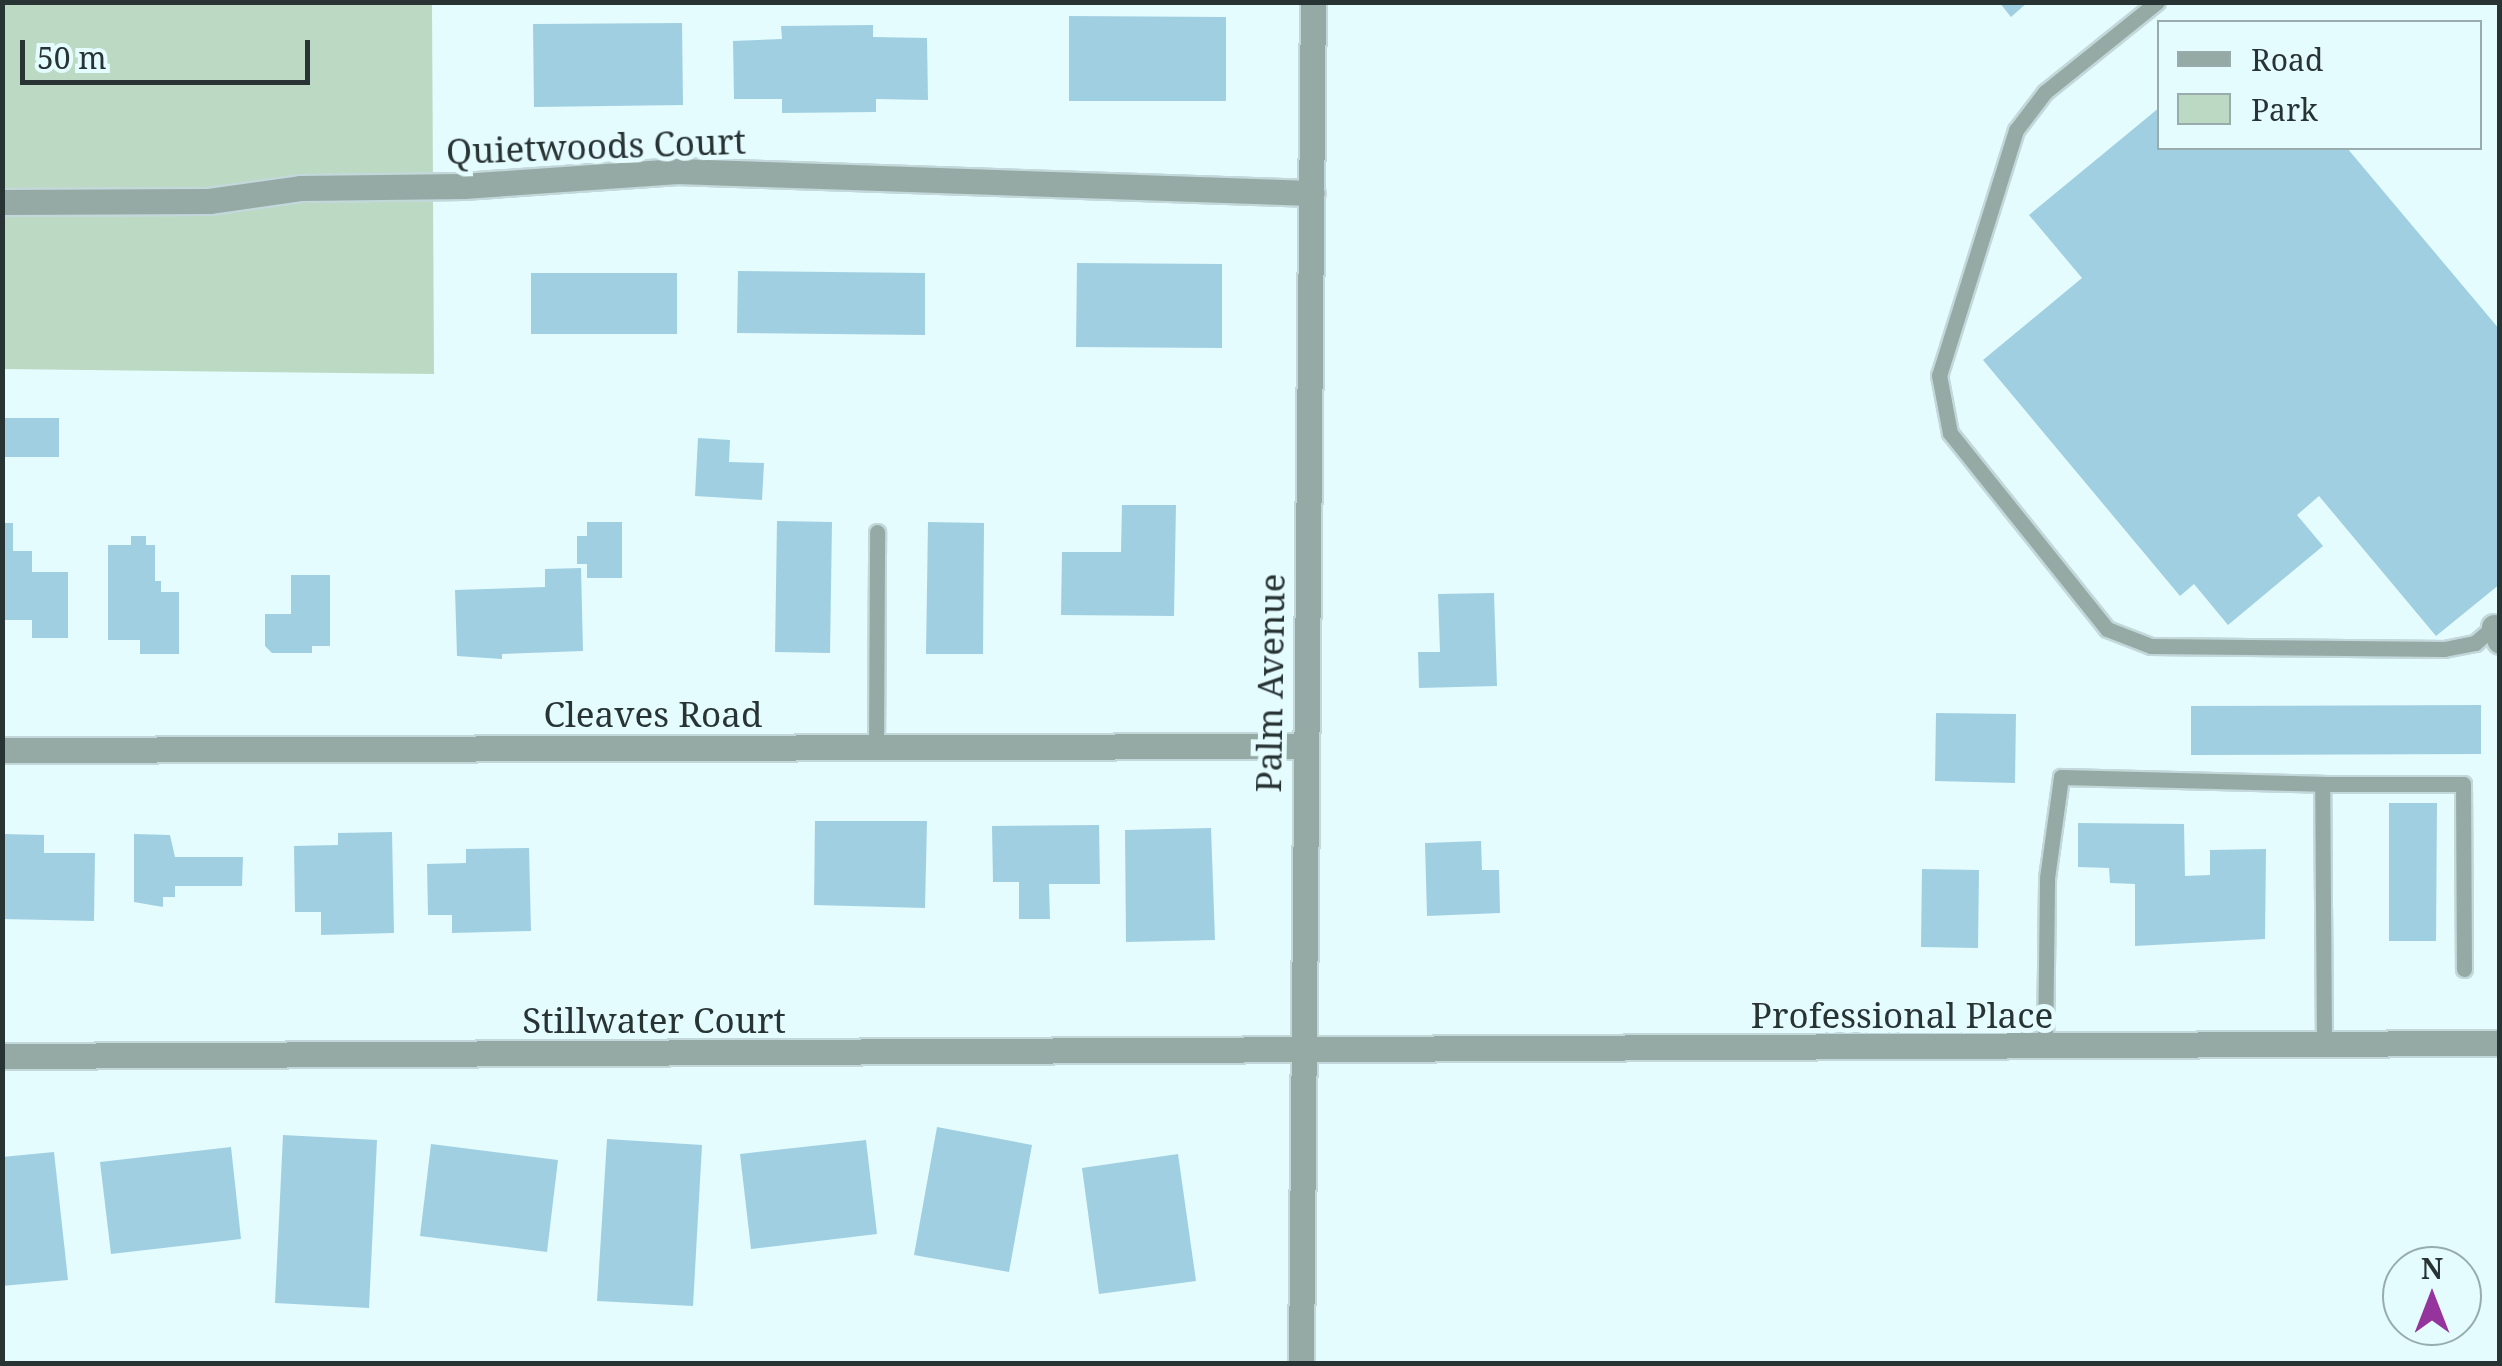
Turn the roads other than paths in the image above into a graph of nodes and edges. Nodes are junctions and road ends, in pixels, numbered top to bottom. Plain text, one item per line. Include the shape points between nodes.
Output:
1 (1313, 2) edge
2 (2157, 2) edge
3 (1312, 193) junction
4 (2, 202) edge
5 (877, 532) dead end
6 (2498, 630) edge
7 (1304, 746) junction
8 (2, 750) edge
9 (876, 750) junction
10 (2322, 784) junction
11 (2464, 970) dead end
12 (2500, 1042) edge
13 (2324, 1045) junction
14 (2045, 1049) junction
15 (1306, 1050) junction
16 (2, 1056) edge
17 (1301, 1364) edge

1 - 3 street, Palm Avenue
2 - 6 lane via 2045,92 2016,130 1940,374 1950,433 2107,629 2151,646 2444,649
3 - 4 street, Quietwoods Court via 678,172 481,186 300,188 209,200
3 - 7 street, Palm Avenue
5 - 9 lane
7 - 9 street, Cleaves Road
7 - 15 street, Palm Avenue
8 - 9 street, Cleaves Road
10 - 11 lane via 2463,784
10 - 13 lane
10 - 14 lane via 2061,777 2046,878
12 - 13 street, Professional Place
13 - 14 street, Professional Place
14 - 15 street, Professional Place
15 - 16 street, Stillwater Court
15 - 17 street, Palm Avenue

